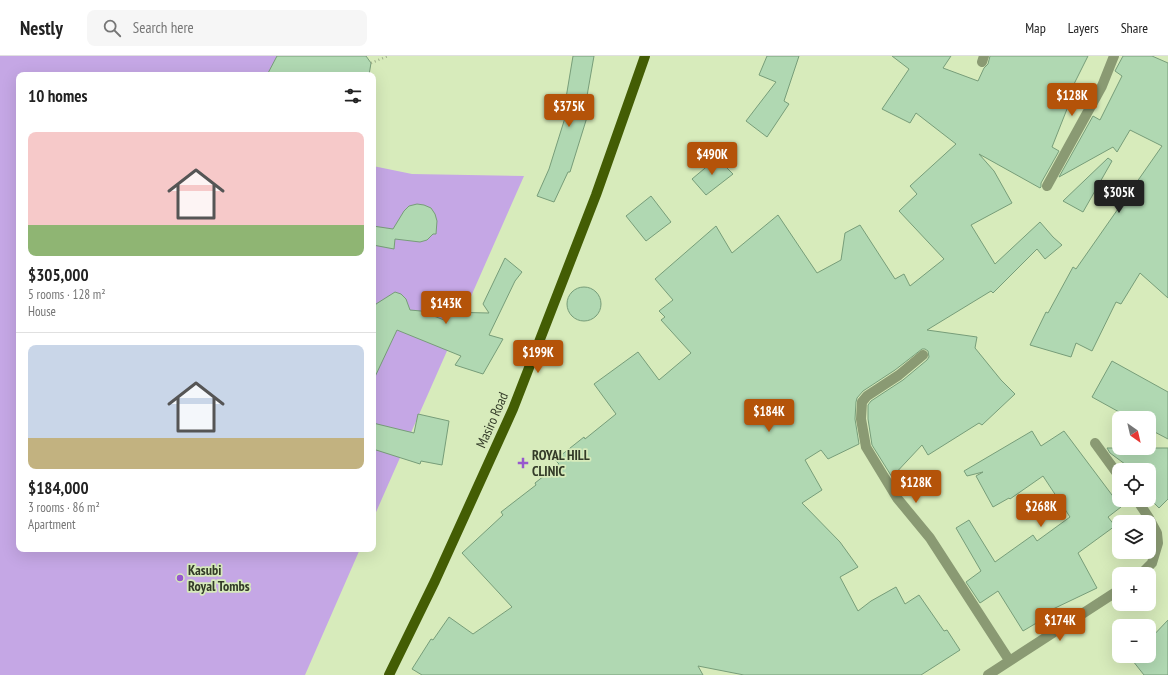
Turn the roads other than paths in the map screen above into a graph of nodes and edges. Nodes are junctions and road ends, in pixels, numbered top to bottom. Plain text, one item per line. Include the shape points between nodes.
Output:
1 (645, 56) edge
2 (1114, 56) edge
3 (1047, 186) dead end
4 (923, 355) dead end
5 (1095, 443) dead end
6 (1112, 466) edge
7 (1142, 507) edge
8 (1148, 567) edge
9 (1112, 595) edge
10 (1009, 660) junction
11 (389, 675) edge
12 (988, 675) edge

1 - 11 main road, Masiro Road via 596,195 513,409
2 - 3 street via 1102,86
4 - 10 street via 862,402 861,419 866,447 897,498 930,538
5 - 6 street
7 - 8 street via 1157,533 1158,542 1152,563
9 - 10 street
10 - 12 street

